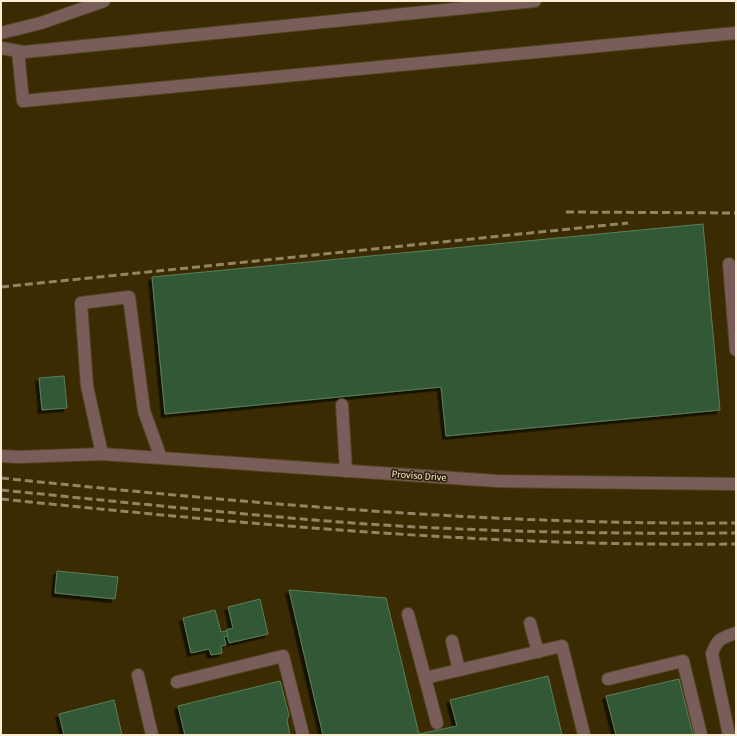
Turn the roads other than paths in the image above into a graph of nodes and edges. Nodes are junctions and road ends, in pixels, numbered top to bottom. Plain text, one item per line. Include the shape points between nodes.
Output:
1 (104, 1) edge
2 (535, 1) edge
3 (430, 6) edge
4 (736, 32) edge
5 (1, 34) edge
6 (1, 48) edge
7 (18, 51) junction
8 (729, 264) dead end
9 (736, 350) edge
10 (342, 405) dead end
11 (102, 454) junction
12 (1, 456) edge
13 (161, 458) junction
14 (346, 471) junction
15 (736, 484) edge
16 (408, 614) dead end
17 (530, 623) dead end
18 (736, 633) edge
19 (452, 641) dead end
20 (538, 652) junction
21 (459, 670) junction
22 (138, 675) dead end
23 (425, 678) junction
24 (608, 679) dead end
25 (177, 682) dead end
26 (437, 723) dead end
27 (152, 735) edge
28 (303, 735) edge
29 (584, 735) edge
30 (701, 735) edge
31 (729, 735) edge

1 - 5 street
2 - 3 street
3 - 7 street
4 - 7 street via 23,101
6 - 7 street
8 - 9 street
10 - 14 street
11 - 12 street, Proviso Drive
11 - 13 street, Proviso Drive
11 - 13 street via 87,386 81,303 129,297 144,411
13 - 14 street, Proviso Drive
14 - 15 street, Proviso Drive via 497,481
16 - 23 street
17 - 20 street
18 - 31 street via 721,638 712,654
19 - 21 street
20 - 21 street
20 - 29 street via 562,646
21 - 23 street
22 - 27 street
23 - 26 street
24 - 30 street via 683,661
25 - 28 street via 283,656

